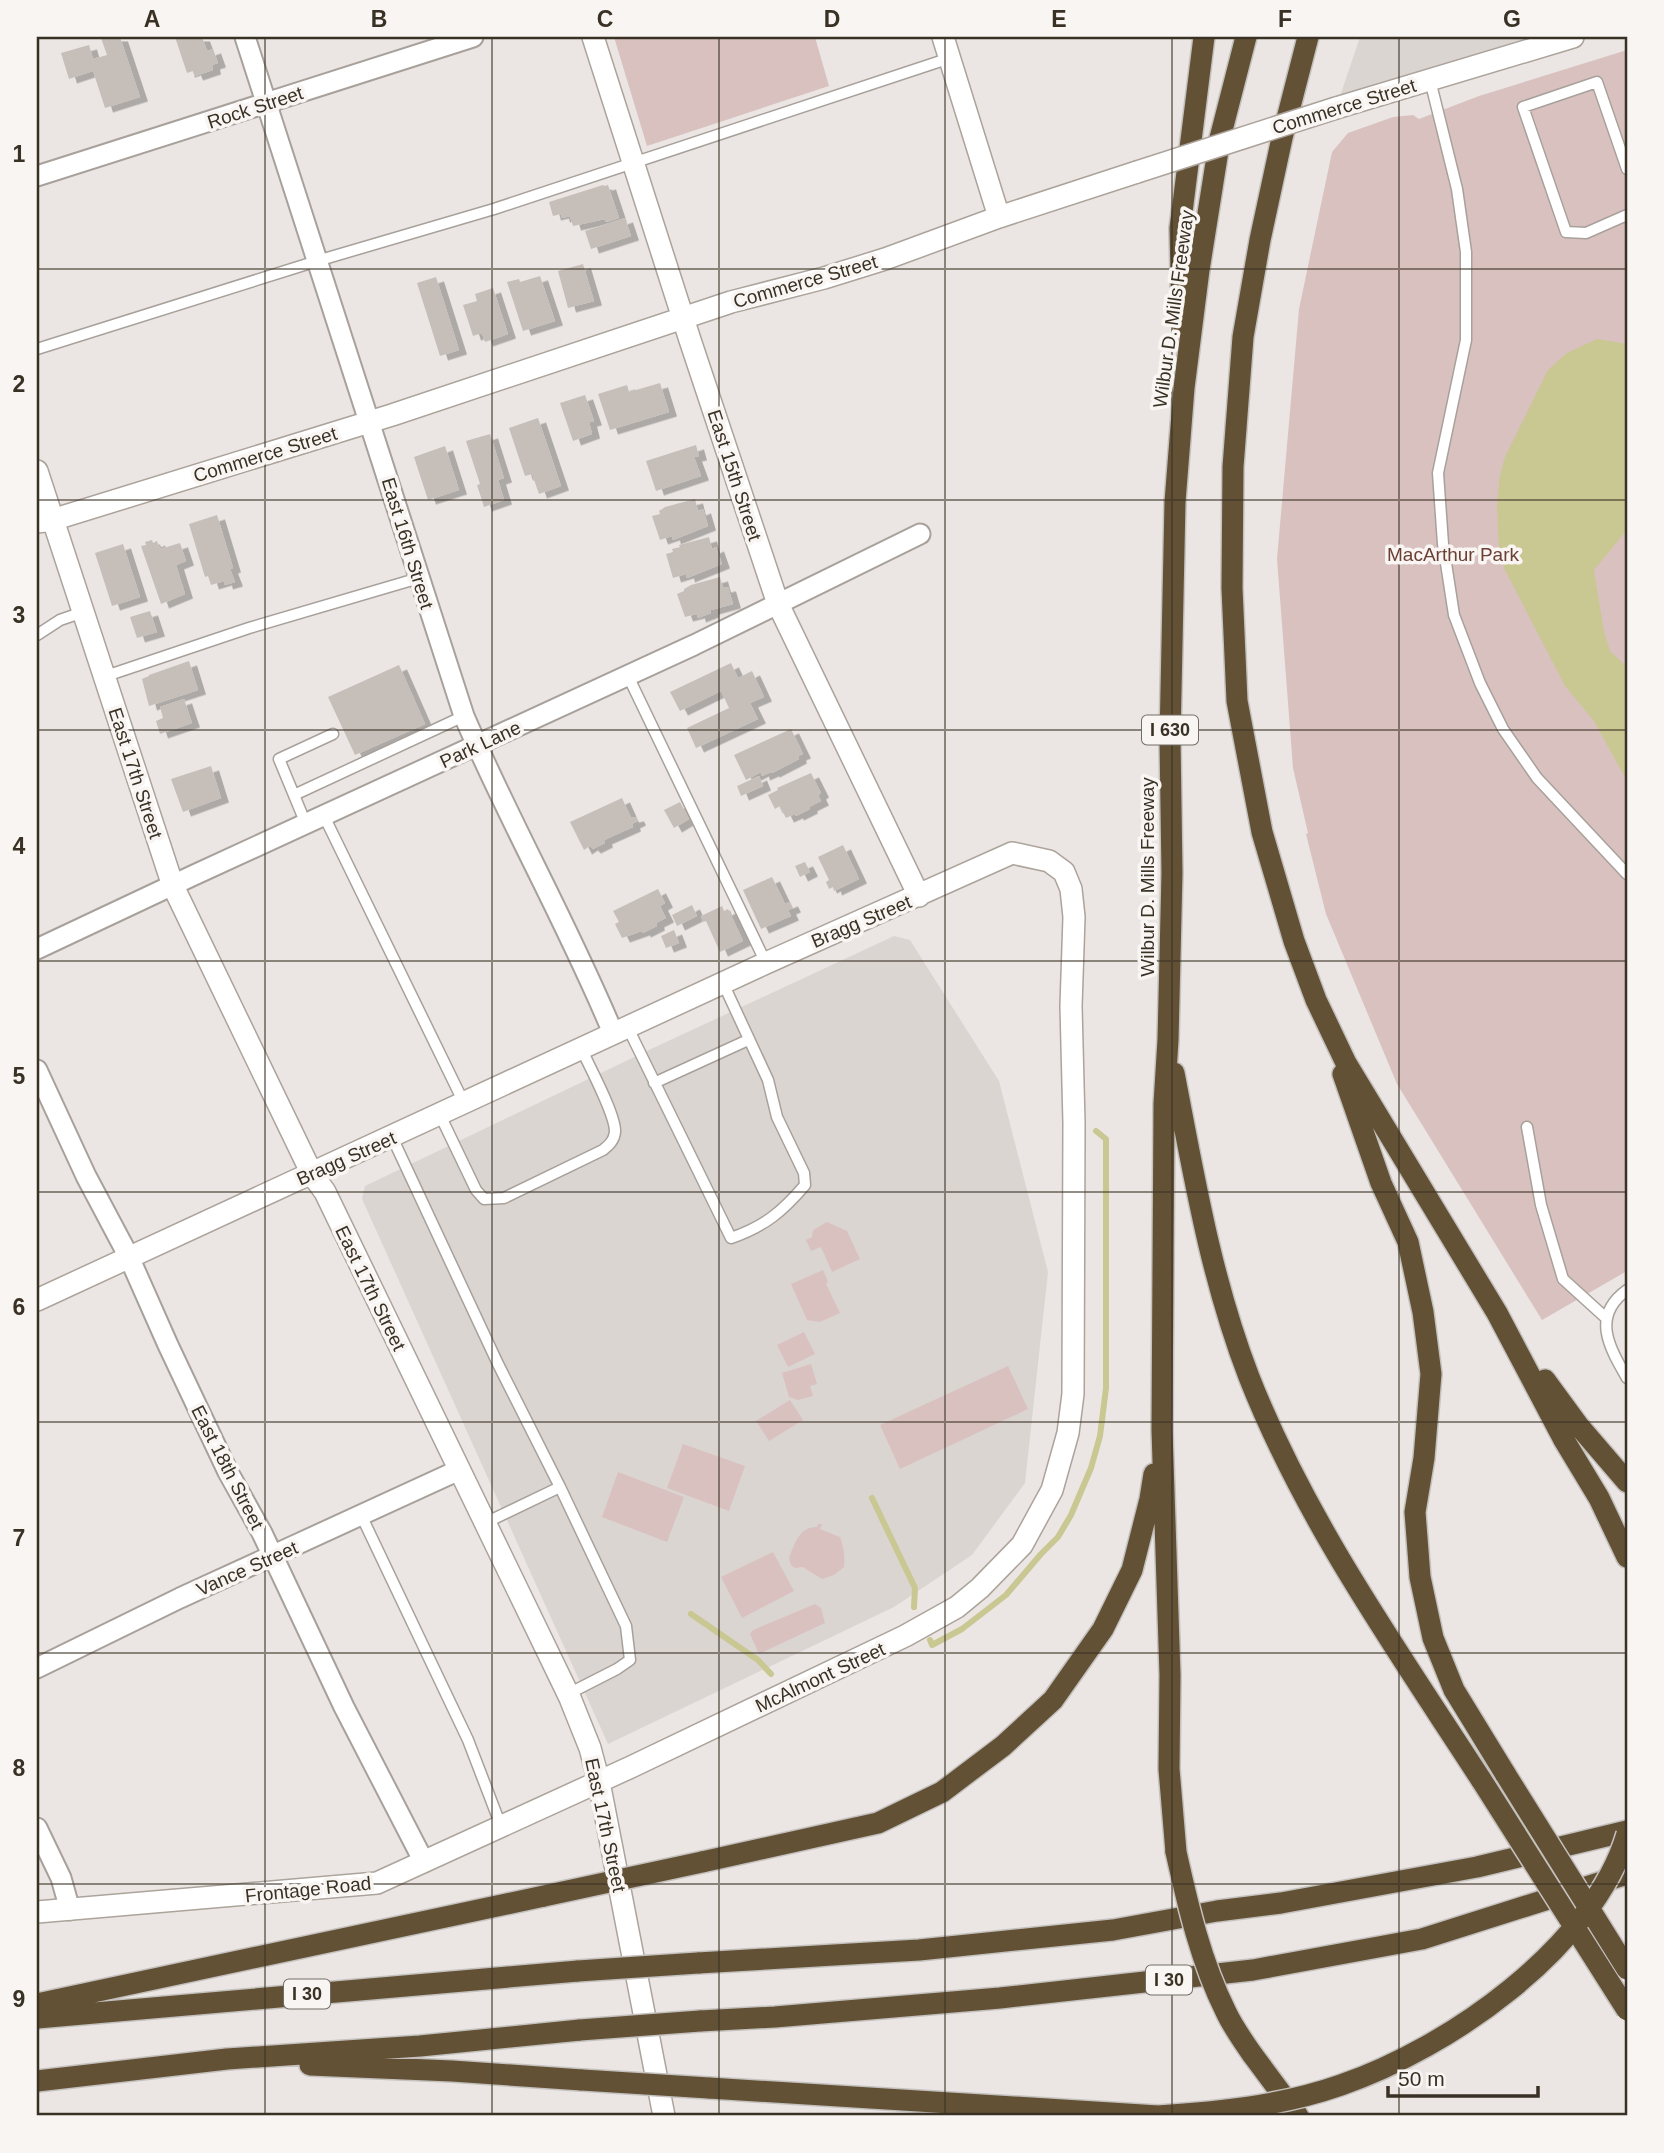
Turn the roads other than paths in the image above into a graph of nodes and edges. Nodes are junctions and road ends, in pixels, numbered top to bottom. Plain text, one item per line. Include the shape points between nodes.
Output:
1 (245, 37) edge
2 (473, 37) edge
3 (593, 37) edge
4 (943, 37) edge
5 (1204, 37) edge
6 (1246, 37) edge
7 (1308, 37) edge
8 (1321, 37) edge
9 (1573, 37) edge
10 (950, 58) junction
11 (1430, 80) junction
12 (1292, 100) junction
13 (266, 103) junction
14 (634, 162) junction
15 (1627, 169) edge
16 (37, 176) edge
17 (1627, 215) edge
18 (999, 217) junction
19 (317, 261) junction
20 (683, 317) junction
21 (37, 349) edge
22 (1184, 388) junction
23 (369, 422) junction
24 (37, 471) edge
25 (44, 521) edge
26 (920, 534) dead end
27 (419, 578) junction
28 (778, 604) junction
29 (83, 612) junction
30 (37, 635) edge
31 (628, 676) junction
32 (103, 677) junction
33 (464, 716) junction
34 (333, 734) dead end
35 (477, 747) junction
36 (294, 795) junction
37 (315, 820) junction
38 (1627, 874) edge
39 (173, 886) junction
40 (919, 896) junction
41 (37, 949) edge
42 (766, 962) junction
43 (723, 983) junction
44 (1317, 1000) junction
45 (620, 1030) junction
46 (748, 1040) junction
47 (1168, 1040) junction
48 (581, 1048) junction
49 (37, 1070) edge
50 (654, 1083) junction
51 (464, 1103) junction
52 (440, 1115) junction
53 (1527, 1127) dead end
54 (392, 1137) junction
55 (312, 1174) junction
56 (130, 1257) junction
57 (1627, 1290) edge
58 (37, 1300) edge
59 (1497, 1313) junction
60 (1606, 1318) junction
61 (1627, 1378) edge
62 (1162, 1430) junction
63 (459, 1470) junction
64 (1627, 1482) edge
65 (560, 1487) junction
66 (361, 1515) junction
67 (485, 1523) junction
68 (1022, 1545) joint
69 (274, 1556) junction
70 (1627, 1557) edge
71 (37, 1668) edge
72 (568, 1695) junction
73 (599, 1782) junction
74 (501, 1826) junction
75 (37, 1828) edge
76 (1627, 1833) edge
77 (424, 1862) junction
78 (1627, 1874) edge
79 (71, 1910) junction
80 (37, 1912) edge
81 (1627, 1969) edge
82 (37, 2004) edge
83 (1627, 2010) edge
84 (37, 2018) edge
85 (227, 2059) junction
86 (37, 2081) edge
87 (664, 2116) edge
88 (1158, 2116) edge
89 (1298, 2116) edge

1 - 13 street, East 16th Street
2 - 13 street, Rock Street
3 - 14 street, East 15th Street
4 - 10 street
5 - 22 highway via 1180,228
6 - 22 highway, Wilbur D. Mills Freeway / I 630 via 1220,138
7 - 12 highway
8 - 12 highway
9 - 11 street, Commerce Street
10 - 14 lane
10 - 18 street
11 - 18 street, Commerce Street, bridge
11 - 38 lane via 1457,189 1466,252 1466,340 1438,473 1454,615 1480,684 1510,739 1537,778
12 - 44 highway via 1243,337 1233,467 1232,588 1237,701 1262,832 1282,905
13 - 16 street, Rock Street
13 - 19 street, East 16th Street
14 - 19 lane
14 - 20 street, East 15th Street
15 - 17 lane via 1597,82 1524,107 1566,232 1586,233
18 - 20 street, Commerce Street via 885,259
19 - 21 lane
19 - 23 street, East 16th Street
20 - 23 street, Commerce Street
20 - 28 street, East 15th Street
22 - 47 highway, Wilbur D. Mills Freeway / I 630 via 1175,502
23 - 25 street, Commerce Street
23 - 27 street, East 16th Street
24 - 25 street, East 17th Street
25 - 29 street, East 17th Street
26 - 28 street, Park Lane
27 - 32 lane
27 - 33 street, East 16th Street
28 - 31 street, Park Lane
28 - 40 street, East 15th Street
29 - 30 lane
29 - 32 street, East 17th Street
31 - 35 street, Park Lane
31 - 42 lane
32 - 39 street, East 17th Street
33 - 35 street, East 16th Street
33 - 36 lane
34 - 36 lane via 279,759
35 - 37 street, Park Lane
35 - 45 street, East 16th Street via 579,957
36 - 37 lane
37 - 39 street, Park Lane
37 - 51 lane
39 - 41 street, Park Lane
39 - 55 street, East 17th Street
40 - 42 street, Bragg Street
40 - 68 street, Bragg Street via 1013,853 1049,861 1064,872 1071,889 1073,1394 1052,1490
42 - 43 street, Bragg Street
43 - 45 street, Bragg Street
43 - 46 lane
44 - 59 highway via 1346,1063
44 - 81 highway, bridge via 1381,1183 1408,1242 1423,1311 1430,1374 1415,1512 1420,1577 1433,1638 1454,1690
45 - 48 street, Bragg Street
45 - 50 lane
46 - 50 lane
46 - 50 lane via 768,1080 777,1117 804,1173 805,1185 783,1211 752,1231 731,1238
47 - 62 highway, Wilbur D. Mills Freeway / I 630
47 - 83 highway, bridge via 1205,1232 1249,1377 1284,1454 1329,1542
48 - 51 street, Bragg Street
48 - 52 lane via 612,1117 612,1142 503,1198 484,1199 476,1190
49 - 56 street, East 18th Street
51 - 52 street, Bragg Street
52 - 54 street, Bragg Street
53 - 60 lane via 1541,1205 1563,1279
54 - 55 street, Bragg Street
54 - 65 lane
55 - 56 street, Bragg Street
55 - 63 street, East 17th Street via 325,1192
56 - 58 street, Bragg Street
56 - 69 street, East 18th Street via 223,1461
57 - 60 lane
59 - 64 highway via 1577,1425
59 - 70 highway
60 - 61 lane via 1608,1342
62 - 82 highway, bridge via 1132,1570 1103,1629 1053,1700 1003,1746 942,1792 878,1823
62 - 89 highway, bridge via 1169,1769 1176,1852 1205,1963 1226,2013
63 - 66 street, Vance Street
63 - 67 street, East 17th Street
65 - 67 lane
65 - 72 lane via 626,1626 630,1660
66 - 69 street, Vance Street
66 - 74 lane via 468,1740
67 - 72 street, East 17th Street
68 - 73 street, McAlmont Street via 965,1601 905,1636
69 - 71 street, Vance Street
69 - 77 street, East 18th Street via 344,1707
72 - 73 street, East 17th Street
73 - 74 street, Frontage Road
73 - 87 street, East 17th Street
74 - 77 street, Frontage Road
75 - 79 street
76 - 84 highway, I 30, bridge via 1477,1867 1113,1930 919,1950 578,1971
76 - 88 highway, bridge via 1597,1900 1550,1955 1482,2012 1418,2052 1341,2085 1265,2106
77 - 79 street, Frontage Road via 377,1883
78 - 85 highway, I 30, bridge via 1422,1939 1253,1970 1000,1998
79 - 80 street, Frontage Road
85 - 86 highway, I 30
85 - 88 highway, bridge

